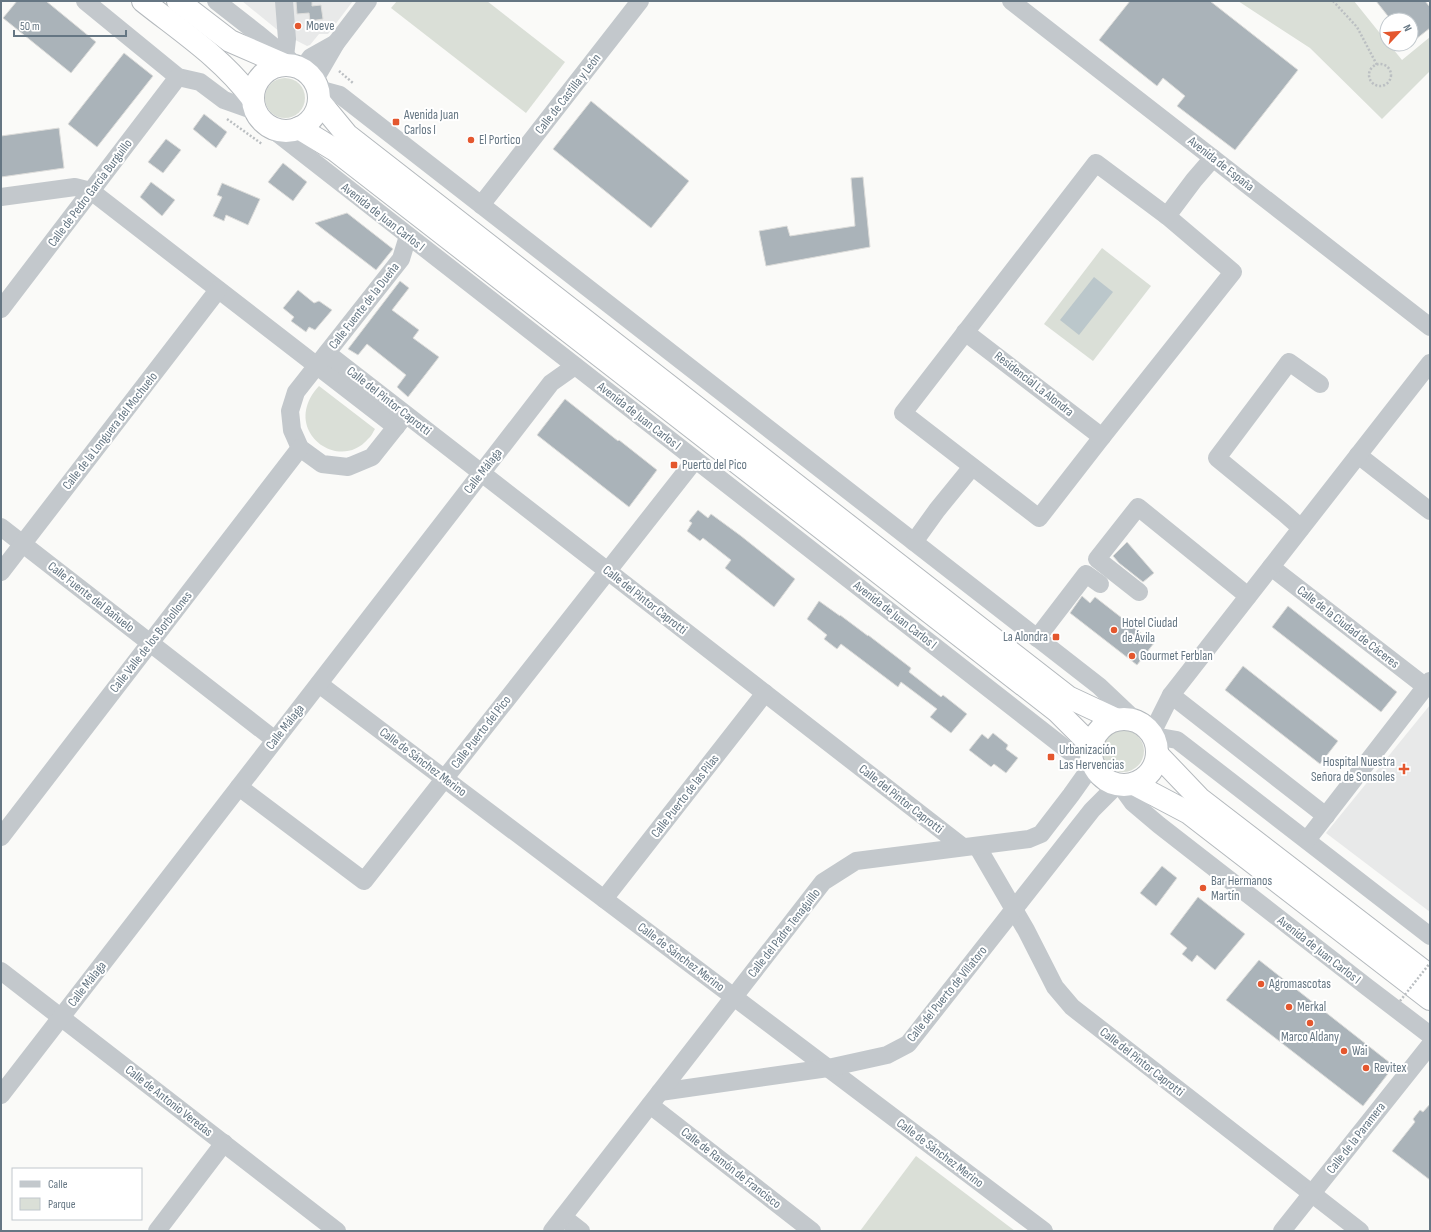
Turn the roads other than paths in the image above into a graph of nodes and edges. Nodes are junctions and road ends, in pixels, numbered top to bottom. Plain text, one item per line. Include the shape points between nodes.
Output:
1 (85, 1) edge
2 (143, 1) edge
3 (178, 1) edge
4 (216, 1) edge
5 (284, 1) edge
6 (368, 1) edge
7 (640, 1) edge
8 (1011, 1) edge
9 (302, 75) junction
10 (178, 77) junction
11 (258, 112) junction
12 (299, 128) junction
13 (1213, 158) junction
14 (91, 191) junction
15 (1, 197) edge
16 (480, 205) junction
17 (1167, 216) junction
18 (408, 236) junction
19 (424, 248) junction
20 (401, 260) junction
21 (218, 290) junction
22 (1, 309) edge
23 (1430, 327) edge
24 (965, 332) junction
25 (322, 359) junction
26 (1430, 363) edge
27 (575, 366) junction
28 (1320, 384) dead end
29 (401, 420) junction
30 (1102, 437) junction
31 (300, 448) junction
32 (1358, 455) junction
33 (695, 460) junction
34 (972, 467) junction
35 (482, 473) junction
36 (1430, 511) edge
37 (1, 527) edge
38 (1301, 528) junction
39 (914, 542) junction
40 (22, 544) junction
41 (1271, 567) junction
42 (608, 571) junction
43 (1, 572) edge
44 (1100, 584) dead end
45 (1139, 592) dead end
46 (1248, 596) junction
47 (1037, 638) junction
48 (150, 643) junction
49 (319, 684) junction
50 (1428, 684) edge
51 (765, 693) junction
52 (1170, 695) junction
53 (1142, 731) junction
54 (275, 740) junction
55 (1091, 753) junction
56 (445, 779) junction
57 (1123, 785) junction
58 (239, 788) junction
59 (1326, 816) junction
60 (1, 837) edge
61 (1307, 840) junction
62 (970, 847) junction
63 (604, 899) junction
64 (1015, 909) junction
65 (1430, 936) edge
66 (1, 971) edge
67 (1430, 976) edge
68 (734, 997) junction
69 (1430, 999) edge
70 (61, 1017) junction
71 (1430, 1034) edge
72 (1430, 1045) edge
73 (828, 1068) junction
74 (1, 1095) edge
75 (655, 1099) junction
76 (224, 1143) junction
77 (1312, 1194) junction
78 (563, 1216) junction
79 (157, 1231) edge
80 (337, 1231) edge
81 (552, 1231) edge
82 (581, 1231) edge
83 (812, 1231) edge
84 (1044, 1231) edge
85 (1282, 1231) edge
86 (1360, 1231) edge

1 - 10 street
2 - 11 highway, Avenida de Juan Carlos I via 217,58 238,79
3 - 9 highway via 230,41
4 - 9 street via 257,33
5 - 9 street via 288,39
6 - 9 street via 336,43
7 - 16 street, Calle de Castilla y León
8 - 13 street, Avenida de España
9 - 11 highway via 267,70 256,82
9 - 12 highway via 312,117
9 - 16 street via 340,95
9 - 53 highway via 347,135 1068,697
10 - 11 street via 200,82 224,100
10 - 14 street, Calle de Pedro García Burguillo
11 - 12 highway via 284,131
11 - 18 street, Avenida de Juan Carlos I
12 - 55 highway, Avenida de Juan Carlos I via 342,155 1057,711
13 - 17 street
13 - 23 street, Avenida de España
14 - 15 street via 75,187
14 - 21 street, Calle del Pintor Caprotti
14 - 22 street, Calle de Pedro García Burguillo
16 - 39 street
17 - 24 street via 1096,163
17 - 30 street via 1233,272
18 - 19 street, Avenida de Juan Carlos I
18 - 20 street, Calle Fuente de la Dueña
19 - 20 street, Calle Fuente de la Dueña
19 - 27 street, Avenida de Juan Carlos I
20 - 25 street, Calle Fuente de la Dueña
21 - 25 street, Calle del Pintor Caprotti
21 - 40 street, Calle de la Longuera del Mochuelo
24 - 30 street, Residencial La Alondra
24 - 34 street via 903,414
25 - 29 street, Calle del Pintor Caprotti
25 - 31 street via 296,392 290,411 292,430
26 - 32 street
27 - 33 street, Avenida de Juan Carlos I
27 - 35 street, Calle Málaga via 552,383
28 - 38 street via 1289,362 1217,458
29 - 31 street via 372,457 348,467 322,464
29 - 35 street, Calle del Pintor Caprotti
30 - 34 street via 1039,518
31 - 48 street, Calle Valle de los Borbollones
32 - 36 street
32 - 38 street
33 - 42 street, Calle Puerto del Pico
33 - 55 street, Avenida de Juan Carlos I via 1070,752
34 - 39 street
35 - 42 street, Calle del Pintor Caprotti
35 - 49 street, Calle Málaga
37 - 40 street, Calle Fuente del Bañuelo
38 - 41 street
39 - 47 street
40 - 43 street, Calle de la Longuera del Mochuelo
40 - 48 street, Calle Fuente del Bañuelo
41 - 46 street
41 - 50 street, Calle de la Ciudad de Cáceres
42 - 51 street, Calle del Pintor Caprotti
42 - 56 street, Calle Puerto del Pico
44 - 47 street via 1086,574
45 - 46 street via 1097,559 1138,507
46 - 52 street
47 - 53 street via 1099,686
48 - 54 street, Calle Fuente del Bañuelo
48 - 60 street, Calle Valle de los Borbollones
49 - 54 street, Calle Málaga
49 - 56 street, Calle de Sánchez Merino
50 - 59 street
51 - 62 street, Calle del Pintor Caprotti
51 - 63 street, Calle Puerto de las Pilas
52 - 53 street
52 - 59 street
53 - 55 highway via 1099,728
53 - 57 highway via 1154,767 1146,778
53 - 61 street via 1177,740
53 - 67 highway via 1200,799
54 - 58 street, Calle Málaga
55 - 57 highway via 1102,777
55 - 62 street, Calle del Padre Tenaguillo via 1071,795 1040,834 1029,839
56 - 58 street, Calle Puerto del Pico via 364,881
56 - 63 street, Calle de Sánchez Merino
57 - 64 street, Calle del Puerto de Villatoro via 1092,810
57 - 69 highway via 1189,813
57 - 71 street, Avenida de Juan Carlos I via 1133,803 1159,825
58 - 70 street, Calle Málaga
59 - 61 street
61 - 65 street
62 - 64 street, Calle del Pintor Caprotti
62 - 68 street, Calle del Padre Tenaguillo via 856,861 823,882
63 - 68 street, Calle de Sánchez Merino
64 - 73 street, Calle del Puerto de Villatoro via 908,1044 887,1055
64 - 77 street, Calle del Pintor Caprotti via 1055,987 1072,1007
66 - 70 street, Calle de Antonio Veredas
68 - 73 street, Calle de Sánchez Merino
68 - 75 street, Calle del Padre Tenaguillo
70 - 74 street, Calle Málaga
70 - 76 street, Calle de Antonio Veredas
72 - 77 street, Calle de la Paramera
73 - 75 street, Calle del Puerto de Villatoro
73 - 84 street, Calle de Sánchez Merino
75 - 78 street, Calle del Padre Tenaguillo
75 - 83 street, Calle de Ramón de Francisco
76 - 79 street
76 - 80 street, Calle de Antonio Veredas
77 - 85 street, Calle de la Paramera
77 - 86 street, Calle del Pintor Caprotti
78 - 81 street, Calle del Padre Tenaguillo
78 - 82 street

